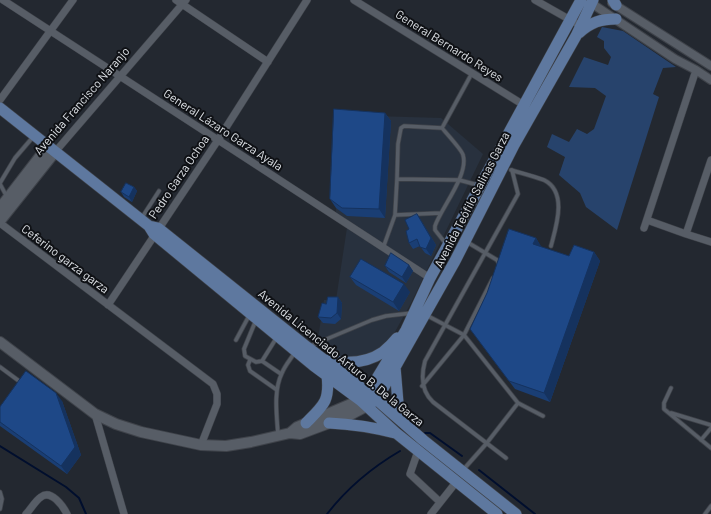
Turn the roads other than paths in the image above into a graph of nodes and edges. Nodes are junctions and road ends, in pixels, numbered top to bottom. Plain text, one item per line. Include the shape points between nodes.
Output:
1 (3, 0) edge
2 (73, 0) edge
3 (307, 0) edge
4 (354, 0) edge
5 (535, 0) edge
6 (182, 1) edge
7 (588, 1) edge
8 (612, 2) edge
9 (616, 19) junction
10 (570, 20) junction
11 (581, 26) junction
12 (51, 30) junction
13 (576, 36) junction
14 (681, 47) junction
15 (693, 54) junction
16 (675, 59) junction
17 (268, 62) junction
18 (685, 64) junction
19 (711, 66) edge
20 (696, 70) junction
21 (472, 73) junction
22 (120, 76) junction
23 (711, 80) edge
24 (0, 100) edge
25 (0, 108) edge
26 (529, 108) junction
27 (442, 128) junction
28 (34, 136) junction
29 (218, 140) junction
30 (51, 149) junction
31 (711, 160) edge
32 (507, 169) junction
33 (397, 179) junction
34 (459, 180) junction
35 (0, 184) edge
36 (481, 186) junction
37 (159, 191) dead end
38 (8, 198) junction
39 (0, 208) edge
40 (441, 213) junction
41 (395, 214) junction
42 (647, 220) junction
43 (0, 222) edge
44 (150, 227) junction
45 (644, 228) dead end
46 (686, 234) junction
47 (466, 242) junction
48 (711, 242) edge
49 (551, 246) dead end
50 (383, 248) junction
51 (446, 250) junction
52 (484, 252) junction
53 (456, 261) junction
54 (499, 266) edge
55 (495, 273) edge
56 (430, 278) junction
57 (108, 305) junction
58 (414, 313) junction
59 (425, 315) junction
60 (254, 316) junction
61 (445, 325) junction
62 (406, 330) junction
63 (464, 335) junction
64 (277, 336) junction
65 (236, 340) dead end
66 (0, 342) edge
67 (301, 349) junction
68 (322, 358) junction
69 (250, 360) junction
70 (262, 361) junction
71 (0, 367) edge
72 (395, 367) junction
73 (281, 374) junction
74 (327, 375) junction
75 (23, 376) edge
76 (19, 381) junction
77 (16, 386) edge
78 (422, 386) junction
79 (671, 388) dead end
80 (277, 390) junction
81 (368, 400) junction
82 (518, 403) junction
83 (668, 412) junction
84 (95, 414) junction
85 (542, 416) dead end
86 (403, 422) junction
87 (306, 423) junction
88 (329, 423) junction
89 (711, 425) edge
90 (711, 428) edge
91 (290, 433) junction
92 (396, 434) junction
93 (278, 436) junction
94 (701, 440) junction
95 (486, 444) junction
96 (201, 445) junction
97 (711, 448) edge
98 (418, 451) junction
99 (506, 458) dead end
100 (438, 466) junction
101 (462, 470) junction
102 (458, 482) junction
103 (467, 490) junction
104 (0, 492) edge
105 (440, 502) junction
106 (711, 506) edge
107 (0, 509) edge
108 (26, 514) edge
109 (67, 514) edge
110 (124, 514) edge
111 (431, 514) edge
112 (497, 514) edge
113 (516, 514) edge
114 (705, 514) edge

1 - 12 street, General Lázaro Garza Ayala
2 - 12 street
3 - 17 street, Pedro Garza Ochoa
4 - 21 street, General Bernardo Reyes
5 - 10 street
6 - 17 street
6 - 22 street, Avenida Francisco Naranjo
7 - 9 street
7 - 10 main road, Avenida Teófilo Salinas Garza
7 - 11 main road, Avenida Teófilo Salinas Garza
8 - 14 street
9 - 13 main road via 604,19 588,25
9 - 16 street
10 - 11 street
10 - 26 main road, Avenida Teófilo Salinas Garza
11 - 13 main road, Avenida Teófilo Salinas Garza
12 - 22 street, General Lázaro Garza Ayala
12 - 24 street
13 - 26 main road, Avenida Teófilo Salinas Garza
14 - 15 street
14 - 16 street
15 - 18 street
15 - 19 street
16 - 18 street
17 - 29 street, Pedro Garza Ochoa
18 - 20 street
20 - 23 street
20 - 42 street
21 - 26 street, General Bernardo Reyes
21 - 27 lane
22 - 29 street, General Lázaro Garza Ayala
22 - 30 street, Avenida Francisco Naranjo
25 - 28 main road, Avenida Licenciado Arturo B. De la Garza
26 - 32 main road, Avenida Teófilo Salinas Garza
26 - 36 main road, Avenida Teófilo Salinas Garza
27 - 33 lane via 401,128
27 - 34 lane via 463,154
28 - 30 main road, Avenida Licenciado Arturo B. De la Garza
28 - 35 lane via 15,158
29 - 44 street, Pedro Garza Ochoa
29 - 50 street, General Lázaro Garza Ayala
30 - 38 main road, Avenida Francisco Naranjo
30 - 43 main road, Avenida Francisco Naranjo
30 - 44 main road, Avenida Licenciado Arturo B. De la Garza
31 - 46 street
32 - 47 main road, Avenida Teófilo Salinas Garza
32 - 49 lane via 544,181 556,194 558,221
32 - 52 lane via 518,194
33 - 34 lane
33 - 41 lane
34 - 36 lane
34 - 40 lane
35 - 38 lane
36 - 51 main road, Avenida Teófilo Salinas Garza
37 - 44 lane
38 - 39 main road, Avenida Francisco Naranjo
40 - 41 lane
40 - 51 lane via 435,230
41 - 50 lane
42 - 45 street
42 - 46 street
43 - 57 street, Ceferino garza garza
44 - 57 street, Pedro Garza Ochoa
44 - 60 main road, Avenida Licenciado Arturo B. De la Garza
44 - 67 main road, Avenida Licenciado Arturo B. De la Garza
46 - 48 street
47 - 52 lane
47 - 53 main road, Avenida Teófilo Salinas Garza
50 - 56 street, General Lázaro Garza Ayala
51 - 53 main road
51 - 56 main road, Avenida Teófilo Salinas Garza
52 - 54 lane via 497,260
52 - 61 lane
53 - 59 main road, Avenida Teófilo Salinas Garza
55 - 63 lane
56 - 58 main road, Avenida Teófilo Salinas Garza
57 - 96 street, Ceferino garza garza via 213,384 217,394 216,404
58 - 62 main road, Avenida Teófilo Salinas Garza
58 - 67 lane via 372,320
59 - 61 lane
59 - 72 main road, Avenida Teófilo Salinas Garza
60 - 64 main road, Avenida Licenciado Arturo B. De la Garza
60 - 65 lane
60 - 69 lane via 244,349 245,356
61 - 63 lane
61 - 78 lane via 425,361
62 - 68 main road via 383,352 370,358 341,363
62 - 81 main road, Avenida Teófilo Salinas Garza
63 - 78 lane
63 - 82 lane
64 - 67 main road, Avenida Licenciado Arturo B. De la Garza
64 - 70 lane
66 - 84 main road via 29,368
67 - 68 main road, Avenida Licenciado Arturo B. De la Garza
67 - 73 lane
67 - 74 main road, Avenida Licenciado Arturo B. De la Garza
68 - 81 main road, Avenida Licenciado Arturo B. De la Garza
69 - 70 lane
69 - 80 lane via 250,371
70 - 73 lane
71 - 76 lane
72 - 81 main road, Avenida Teófilo Salinas Garza
72 - 86 main road via 398,403
73 - 80 lane
74 - 81 main road, Avenida Licenciado Arturo B. De la Garza
74 - 87 main road via 328,396 320,410
75 - 76 lane
76 - 77 lane
78 - 95 lane via 432,402
79 - 83 lane via 664,405
80 - 93 lane
81 - 86 main road, Avenida Licenciado Arturo B. De la Garza
81 - 87 main road
81 - 88 main road
81 - 92 main road, Avenida Licenciado Arturo B. De la Garza
82 - 85 lane
82 - 95 lane
83 - 89 lane
83 - 94 lane
84 - 96 main road via 141,432
84 - 110 street
86 - 101 main road, Avenida Licenciado Arturo B. De la Garza
87 - 91 main road
88 - 91 main road via 300,434
88 - 92 main road via 366,426
90 - 94 lane
91 - 93 main road
92 - 98 main road, Avenida Licenciado Arturo B. De la Garza
93 - 96 main road via 226,446
94 - 97 lane
95 - 99 lane
95 - 101 lane
98 - 100 main road, Avenida Licenciado Arturo B. De la Garza
98 - 105 street via 410,474
100 - 101 main road
100 - 102 main road, Avenida Licenciado Arturo B. De la Garza
101 - 103 main road
101 - 113 main road, Avenida Licenciado Arturo B. De la Garza
102 - 103 main road, Avenida Licenciado Arturo B. De la Garza
102 - 105 street
103 - 112 main road, Avenida Licenciado Arturo B. De la Garza
104 - 107 lane
105 - 111 street
106 - 114 lane
108 - 109 street via 40,497 46,495 59,502

